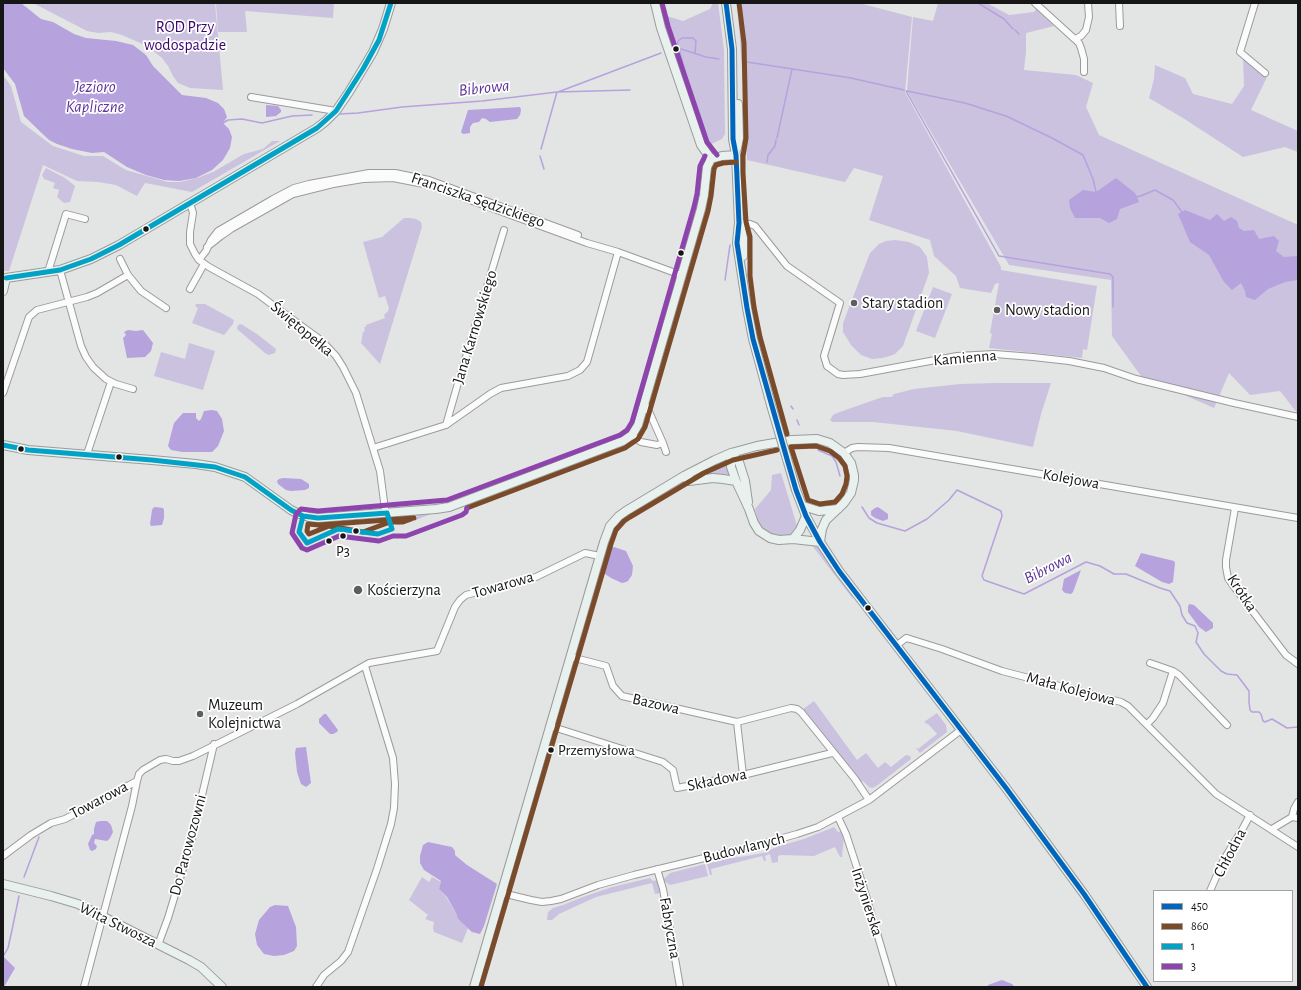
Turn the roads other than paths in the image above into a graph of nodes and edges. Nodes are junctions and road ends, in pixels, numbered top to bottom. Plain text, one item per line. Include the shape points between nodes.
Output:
1 (391, 3) edge
2 (655, 3) edge
3 (726, 3) edge
4 (732, 3) edge
5 (1035, 3) edge
6 (1088, 3) edge
7 (1119, 3) edge
8 (1255, 3) edge
9 (1120, 26) dead end
10 (1075, 40) junction
11 (1084, 72) dead end
12 (1265, 73) dead end
13 (251, 97) dead end
14 (336, 111) junction
15 (736, 155) junction
16 (711, 160) junction
17 (190, 203) junction
18 (85, 219) dead end
19 (740, 223) junction
20 (504, 230) dead end
21 (618, 252) junction
22 (120, 259) dead end
23 (202, 262) junction
24 (60, 270) junction
25 (48, 272) junction
26 (128, 275) junction
27 (681, 275) junction
28 (5, 278) edge
29 (190, 288) dead end
30 (3, 292) edge
31 (68, 302) junction
32 (166, 308) dead end
33 (111, 382) junction
34 (133, 389) dead end
35 (3, 393) edge
36 (644, 405) junction
37 (1298, 417) edge
38 (446, 425) junction
39 (632, 435) junction
40 (663, 443) junction
41 (3, 445) edge
42 (373, 448) junction
43 (666, 452) dead end
44 (731, 453) junction
45 (844, 453) junction
46 (87, 454) junction
47 (684, 476) junction
48 (736, 481) junction
49 (802, 506) junction
50 (1235, 508) junction
51 (749, 509) junction
52 (838, 509) junction
53 (387, 513) junction
54 (806, 516) junction
55 (1298, 518) edge
56 (794, 539) junction
57 (820, 542) junction
58 (600, 556) junction
59 (896, 646) junction
60 (570, 657) junction
61 (1150, 663) dead end
62 (1298, 664) edge
63 (365, 666) junction
64 (1173, 671) junction
65 (737, 722) junction
66 (1147, 724) junction
67 (1227, 725) dead end
68 (550, 726) junction
69 (961, 730) junction
70 (214, 744) junction
71 (832, 753) junction
72 (743, 775) junction
73 (137, 781) junction
74 (869, 800) junction
75 (1298, 802) edge
76 (1250, 816) junction
77 (838, 817) junction
78 (1295, 818) edge
79 (1272, 829) junction
80 (1298, 847) edge
81 (3, 856) edge
82 (657, 869) junction
83 (3, 884) edge
84 (1210, 890) edge
85 (502, 892) junction
86 (103, 916) junction
87 (158, 945) junction
88 (84, 987) edge
89 (222, 987) edge
90 (316, 987) edge
91 (474, 987) edge
92 (680, 987) edge
93 (893, 987) edge
94 (1147, 987) edge

1 - 14 main road via 373,52
2 - 16 main road via 701,145
3 - 15 main road via 732,49 733,139
4 - 15 main road via 737,43 739,138
5 - 10 street
6 - 10 street via 1089,17 1086,30
7 - 9 street
8 - 12 street via 1240,52
10 - 11 street via 1081,48
13 - 14 street
14 - 17 main road via 317,128
15 - 16 main road
15 - 19 main road
16 - 27 main road via 704,195
17 - 23 street via 193,213 190,244
17 - 24 main road via 119,245
18 - 25 street via 66,214
19 - 37 street, Kamienna via 755,226 787,266 840,303 824,356 827,366 838,374 860,374 957,356 995,354 1033,357 1104,368 1136,379
19 - 49 main road, bridge via 744,238 743,276 753,339
20 - 38 street, Jana Karnowskiego
21 - 23 street, Franciszka Sędzickiego via 429,185 376,178 333,184 293,194 221,236 207,248
21 - 27 street, Franciszka Sędzickiego
21 - 38 street via 587,362 580,370 568,376 501,388
22 - 26 street
23 - 29 street, Franciszka Sędzickiego
23 - 42 street, Świętopełka via 258,294 329,348 353,384
24 - 25 main road
24 - 31 street
25 - 28 main road
26 - 31 street via 97,293
26 - 32 street via 141,291
27 - 36 main road
28 - 30 main road
31 - 33 street via 86,357
31 - 35 street via 37,310 29,317
33 - 34 street
33 - 46 street
36 - 39 main road via 636,431
36 - 40 street
38 - 42 street
39 - 40 street via 639,441 657,446
39 - 53 main road via 623,441 449,507
40 - 43 street
41 - 46 main road via 28,450
42 - 53 street, Świętopełka via 380,471
44 - 45 main road via 774,443 807,439 825,441
44 - 47 main road
44 - 48 main road via 731,468
44 - 51 main road via 739,462
45 - 50 street, Kolejowa via 858,447 889,448
45 - 52 main road via 851,464 854,480 848,498
46 - 53 main road via 215,467 245,477 291,510 309,517
47 - 48 main road via 689,480 713,478
47 - 58 main road via 619,516 610,526
48 - 51 main road
49 - 52 main road via 819,511
49 - 54 main road
50 - 55 street, Kolejowa
50 - 62 street, Krótka via 1226,560 1228,578 1286,655
51 - 56 main road via 754,523 764,535 779,540
52 - 57 main road via 826,520
54 - 56 main road
54 - 57 main road
56 - 57 main road
57 - 59 main road
58 - 60 main road
58 - 63 street, Towarowa via 585,553 536,577 468,594 455,607 437,651
59 - 66 street, Mała Kolejowa via 910,638 1002,671 1121,702
59 - 69 main road
60 - 65 street, Bazowa via 606,666 614,686 622,696
60 - 68 main road
61 - 64 street
63 - 70 street, Towarowa via 297,704
63 - 90 street via 393,758 394,808 377,869 350,948 345,957 324,975
64 - 66 street via 1163,703
64 - 67 street
65 - 71 street, Bazowa via 791,708 797,709
65 - 72 street
66 - 76 street, Mała Kolejowa via 1216,794
68 - 72 street, Składowa via 663,762 673,770 677,788
68 - 85 main road
69 - 74 street, Budowlanych
69 - 94 main road via 1084,894
70 - 73 street, Towarowa via 179,761 160,760 143,770
70 - 87 street, Do Parowozowni via 191,842
71 - 72 street, Składowa
71 - 74 street, Bazowa
73 - 81 street, Towarowa via 65,819 51,823
73 - 86 street
74 - 77 street, Budowlanych
75 - 78 street via 1294,809
76 - 79 street, Mała Kolejowa
76 - 84 street, Chłodna via 1224,859
77 - 82 street, Budowlanych via 797,834
77 - 93 street, Inżynierska via 863,886
78 - 79 street
79 - 80 street, Mała Kolejowa
82 - 85 street, Budowlanych via 551,901 531,900
82 - 92 street, Fabryczna via 663,889
83 - 86 main road, Wita Stwosza via 66,900
85 - 91 main road
86 - 87 main road, Wita Stwosza
86 - 88 street
87 - 89 main road, Wita Stwosza via 201,967

